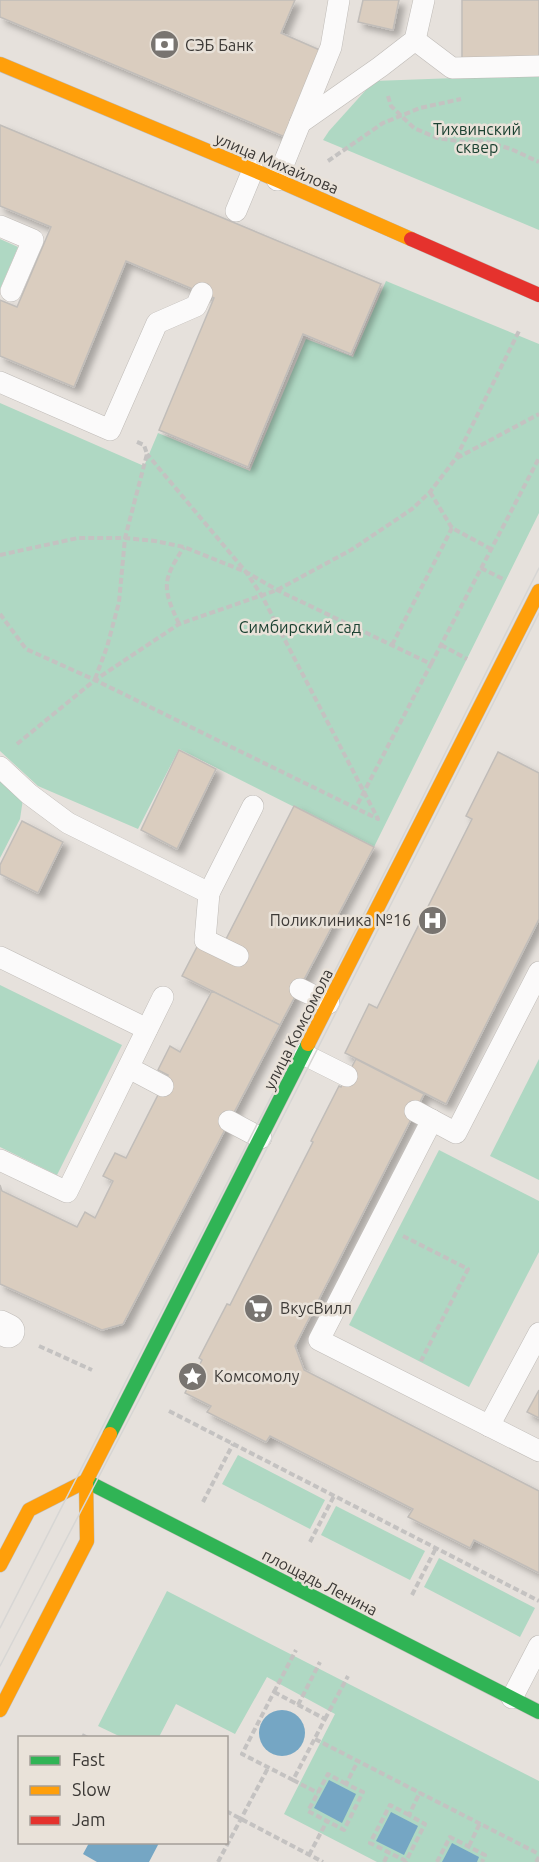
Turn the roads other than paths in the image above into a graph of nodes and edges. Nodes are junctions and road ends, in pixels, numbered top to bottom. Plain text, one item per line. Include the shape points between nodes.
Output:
1 (339, 0) edge
2 (423, 0) edge
3 (415, 40) junction
4 (0, 64) edge
5 (539, 66) edge
6 (300, 123) junction
7 (252, 170) junction
8 (277, 180) junction
9 (236, 211) dead end
10 (0, 226) edge
11 (11, 291) dead end
12 (202, 293) dead end
13 (539, 296) edge
14 (0, 382) edge
15 (539, 591) edge
16 (4, 759) edge
17 (253, 806) dead end
18 (209, 893) junction
19 (238, 956) dead end
20 (0, 957) edge
21 (539, 972) edge
22 (300, 988) dead end
23 (163, 997) dead end
24 (330, 1003) junction
25 (147, 1029) junction
26 (303, 1054) junction
27 (129, 1068) junction
28 (347, 1076) dead end
29 (163, 1086) dead end
30 (229, 1121) dead end
31 (261, 1138) junction
32 (0, 1160) edge
33 (539, 1333) edge
34 (489, 1426) junction
35 (539, 1451) edge
36 (86, 1481) junction
37 (0, 1565) edge
38 (539, 1646) edge
39 (512, 1698) junction
40 (0, 1710) edge
41 (539, 1712) edge

1 - 6 lane via 331,47
2 - 3 lane
3 - 5 lane via 452,68
3 - 6 lane
4 - 7 main road, улица Михайлова
6 - 8 lane
7 - 8 main road, улица Михайлова
7 - 9 lane
8 - 13 main road, улица Михайлова
10 - 11 lane via 33,240
12 - 14 lane via 196,306 157,323 110,430
15 - 24 main road, улица Комсомола
16 - 18 lane via 29,794 68,823
17 - 18 lane
18 - 19 lane via 205,940
20 - 25 lane
21 - 34 lane via 456,1133 423,1115 320,1340
22 - 24 lane
23 - 25 lane
24 - 26 main road, улица Комсомола
25 - 27 lane
26 - 28 lane
26 - 31 main road, улица Комсомола
27 - 29 lane
27 - 32 lane via 67,1192
30 - 31 lane
31 - 36 main road, улица Комсомола
33 - 34 lane
34 - 35 lane
36 - 37 main road via 29,1510
36 - 39 main road, площадь Ленина
36 - 40 main road, улица Комсомола via 87,1541
38 - 39 lane
39 - 41 main road, площадь Ленина

